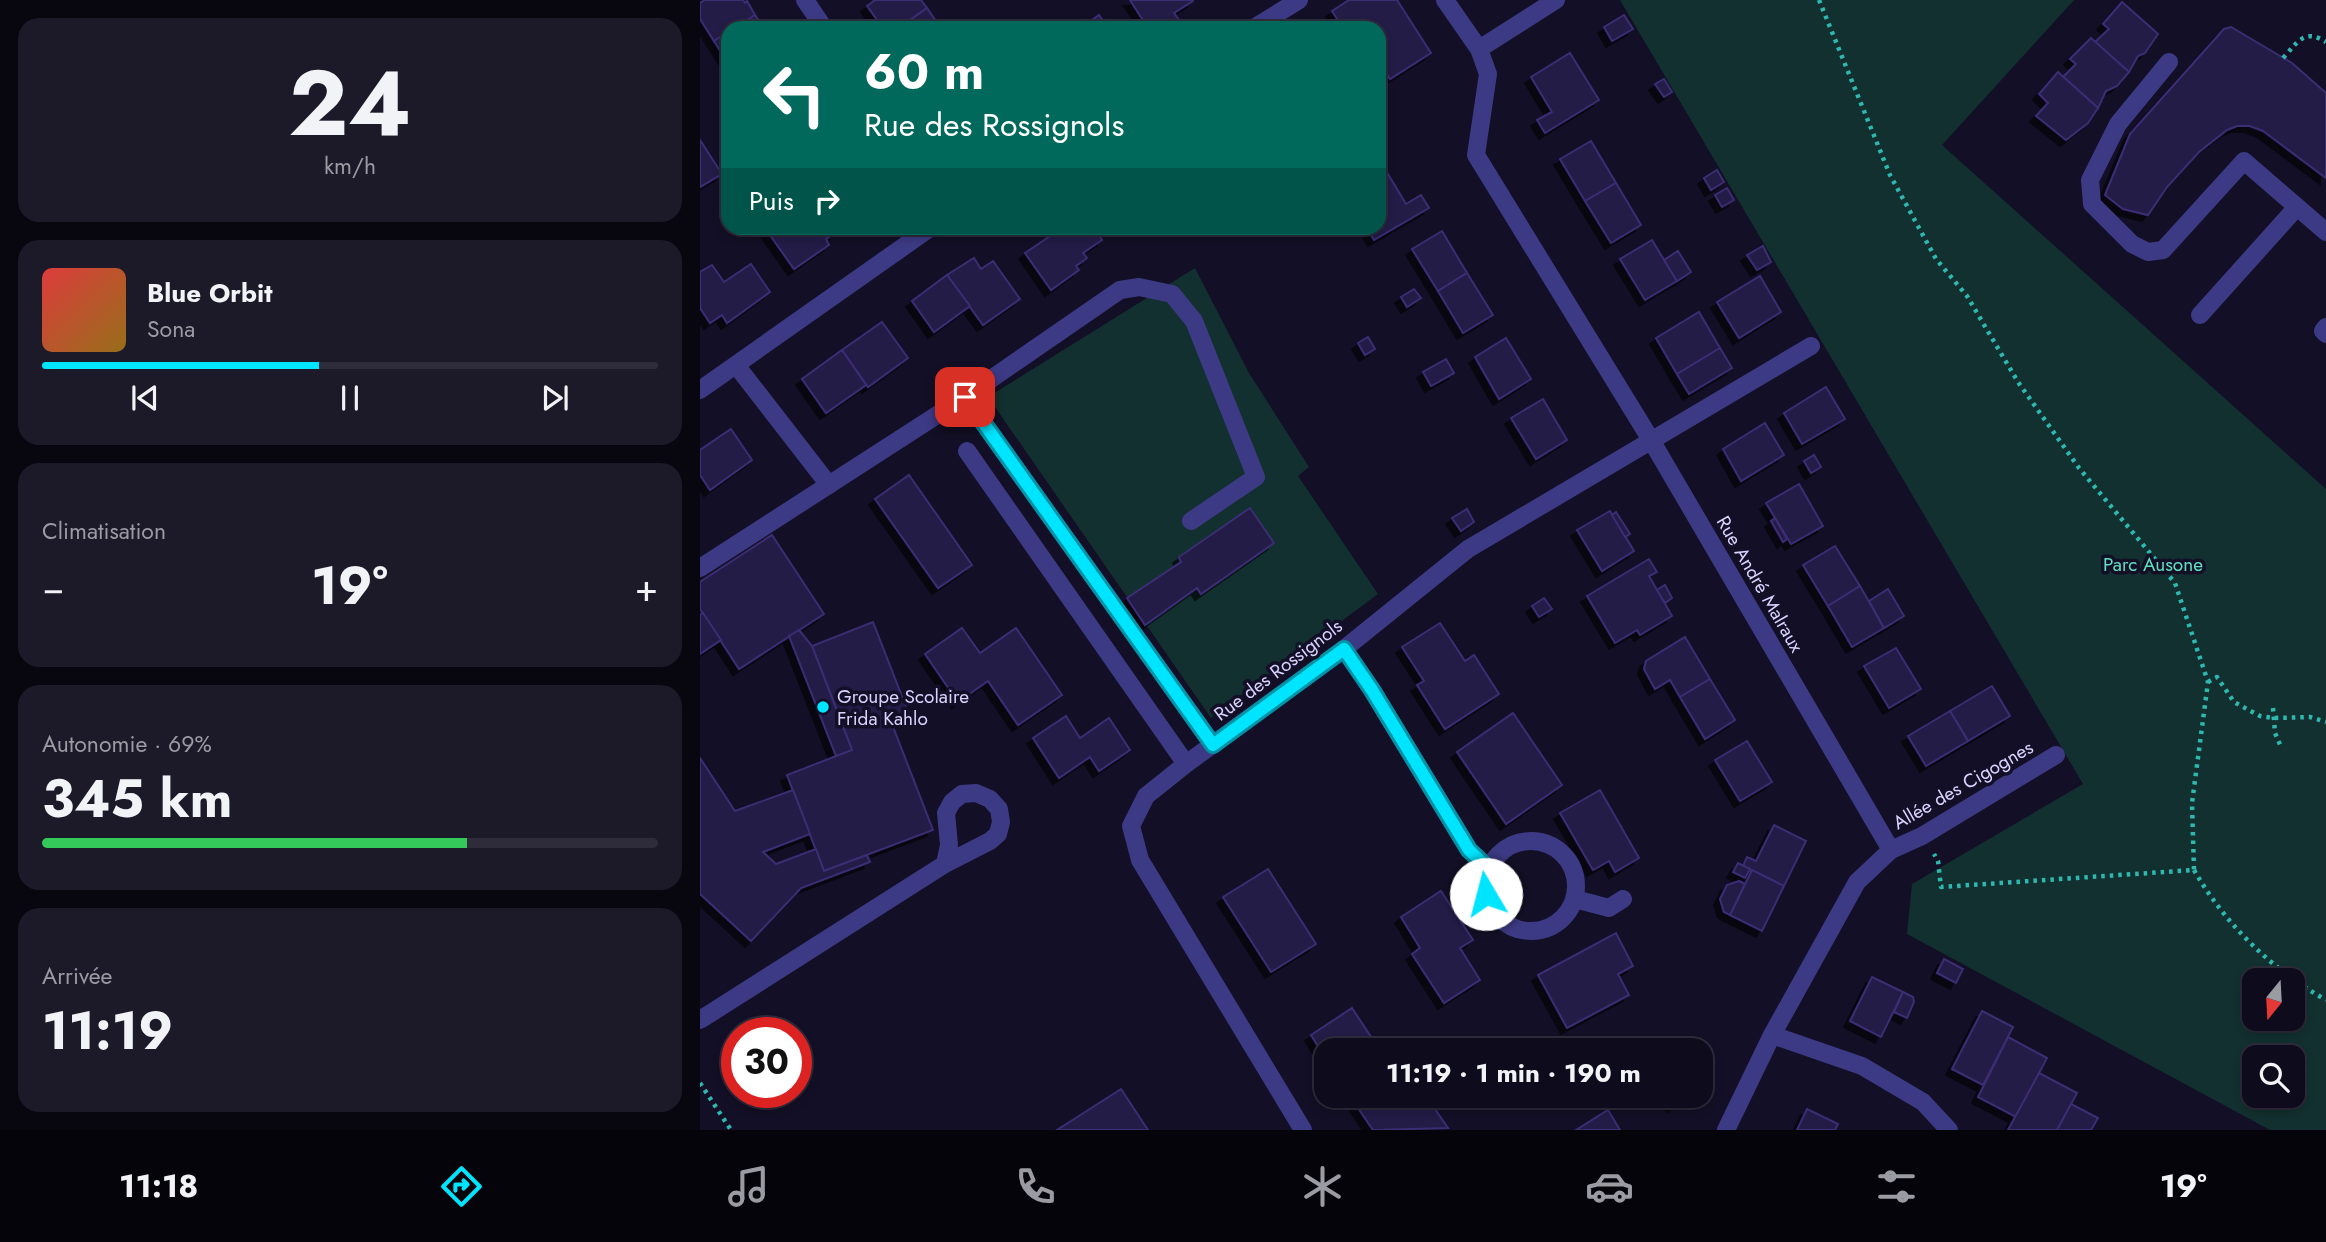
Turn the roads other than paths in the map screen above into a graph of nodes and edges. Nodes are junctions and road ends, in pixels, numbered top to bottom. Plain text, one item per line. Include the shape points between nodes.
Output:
1 (805, 0) edge
2 (1299, 0) edge
3 (1445, 0) edge
4 (1556, 0) edge
5 (819, 21) edge
6 (1265, 21) edge
7 (1479, 49) junction
8 (2169, 62) dead end
9 (2297, 207) junction
10 (2326, 232) edge
11 (920, 235) edge
12 (2200, 315) dead end
13 (2326, 327) edge
14 (2326, 334) edge
15 (1811, 345) dead end
16 (736, 365) junction
17 (700, 390) edge
18 (965, 397) junction
19 (1651, 440) junction
20 (967, 451) dead end
21 (829, 485) junction
22 (1191, 522) dead end
23 (700, 568) edge
24 (1344, 649) junction
25 (1213, 745) junction
26 (2056, 755) dead end
27 (1186, 764) junction
28 (1891, 850) junction
29 (945, 864) dead end
30 (1488, 868) junction
31 (1575, 899) junction
32 (1623, 899) dead end
33 (700, 1020) edge
34 (1772, 1035) junction
35 (1303, 1130) edge
36 (1726, 1130) edge
37 (1950, 1130) edge

1 - 5 street
2 - 6 street
3 - 7 street, Rue André Malraux
4 - 7 street
7 - 19 street, Rue André Malraux via 1488,74 1476,155
8 - 9 street via 2118,124 2090,180 2092,204 2132,244 2148,252 2163,250 2244,160
9 - 10 street
9 - 12 street
11 - 16 street
13 - 14 street
15 - 19 street, Rue des Rossignols
16 - 17 street
16 - 21 street
18 - 21 street
18 - 22 street via 1120,290 1139,287 1172,294 1195,321 1256,477
18 - 25 street
19 - 24 street, Rue des Rossignols via 1468,549
19 - 28 street, Rue André Malraux
20 - 27 street
21 - 23 street
24 - 25 street, Rue des Rossignols
24 - 30 street via 1469,850
25 - 27 street, Rue des Rossignols
26 - 28 street, Allée des Cigognes via 1923,836
27 - 35 street, Rue des Rossignols via 1146,796 1131,826 1140,860
28 - 34 street via 1857,882
29 - 33 street
30 - 31 street via 1513,844 1542,842 1556,848 1574,870
30 - 31 street via 1486,894 1491,908 1522,932 1545,930 1558,923
31 - 32 street via 1609,908
34 - 36 street
34 - 37 street via 1861,1066 1923,1102

